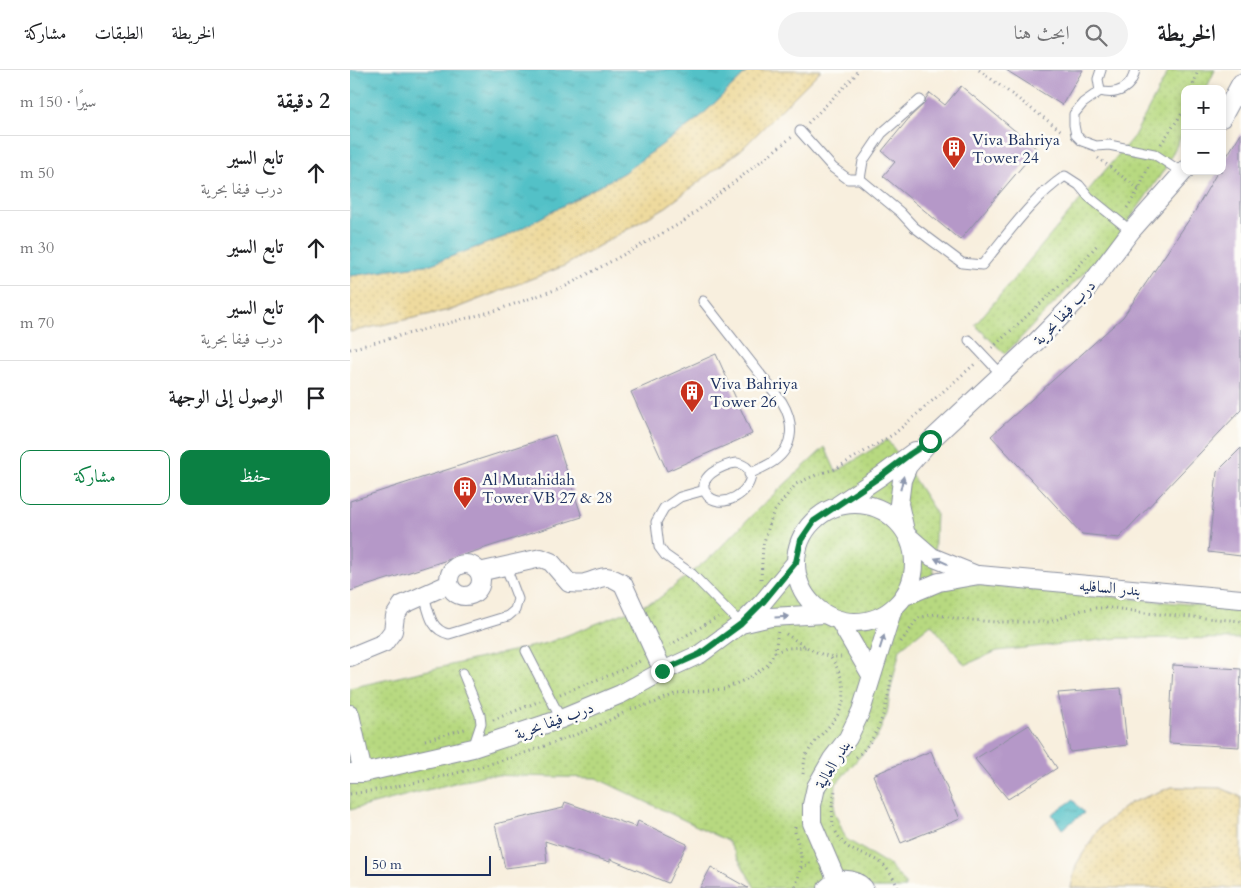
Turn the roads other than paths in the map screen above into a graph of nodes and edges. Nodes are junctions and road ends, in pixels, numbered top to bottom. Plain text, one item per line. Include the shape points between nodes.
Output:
1 (1101, 70) edge
2 (1135, 70) edge
3 (1241, 83) edge
4 (1100, 91) junction
5 (920, 100) dead end
6 (1226, 111) edge
7 (800, 131) road end
8 (1181, 170) edge
9 (1181, 175) edge
10 (860, 179) junction
11 (1124, 226) junction
12 (703, 301) dead end
13 (969, 340) dead end
14 (1002, 374) junction
15 (930, 441) junction
16 (749, 474) junction
17 (705, 490) junction
18 (832, 509) junction
19 (907, 534) junction
20 (796, 562) junction
21 (506, 567) junction
22 (479, 572) junction
23 (979, 575) junction
24 (449, 584) junction
25 (424, 595) junction
26 (1241, 599) edge
27 (899, 602) junction
28 (767, 610) junction
29 (832, 617) junction
30 (741, 624) junction
31 (526, 651) dead end
32 (350, 657) edge
33 (662, 671) junction
34 (463, 673) dead end
35 (871, 675) junction
36 (350, 714) edge
37 (561, 719) junction
38 (473, 748) junction
39 (356, 773) edge
40 (832, 884) edge
41 (864, 888) edge

1 - 4 lane via 1098,79
2 - 4 lane via 1132,80 1123,90
3 - 6 street
4 - 8 lane via 1074,114 1076,135 1082,141 1154,154
5 - 10 lane via 882,133 863,161
7 - 10 lane via 833,168 848,179
9 - 11 street, درب فيفا بحرية
10 - 11 lane via 914,227 962,263 982,266 1028,208 1065,176
11 - 14 street, درب فيفا بحرية via 1085,292
12 - 16 lane via 789,413 792,430 788,446 775,461
13 - 14 lane
14 - 15 street, درب فيفا بحرية
15 - 18 street, درب فيفا بحرية
19 -> 15 street, درب فيفا بحرية via 899,504 902,480 908,466
16 - 17 lane via 743,465 722,466 704,482
16 - 17 lane via 748,486 726,501 710,498
17 - 30 lane via 680,497 664,508 656,522 659,547 664,555 692,574
18 - 19 street via 844,505 867,505 889,514
18 - 20 street via 806,530 797,550
23 -> 19 street, بندر السافليه via 932,557
19 - 27 street via 913,547 915,568 910,587
20 - 28 street, درب فيفا بحرية
20 - 29 street via 801,588 811,602
21 - 22 street
21 - 25 lane via 518,599 515,610 508,616 449,634 440,632 434,625
21 - 33 street via 541,558 551,562 568,583 584,583 600,577 613,578 623,584
22 - 24 street via 464,564 455,568
22 - 24 street via 479,590 471,595 462,596 454,592
23 - 26 street, بندر السافليه
23 - 27 street, بندر السافليه via 939,582
24 - 25 street
25 - 32 street via 402,605 395,616 393,631 384,642
27 - 29 street via 873,619 850,622
35 -> 27 street, بندر العالية
28 -> 29 street
28 - 30 street, درب فيفا بحرية
29 - 35 street
30 - 33 street, درب فيفا بحرية via 700,654
31 - 37 lane
33 - 37 street, درب فيفا بحرية via 621,694
34 - 38 lane via 480,715 481,724
35 - 40 street, بندر العالية via 861,711 848,738 819,779 812,805 812,823
36 - 39 street
37 - 38 street, درب فيفا بحرية
38 - 39 street, درب فيفا بحرية
40 - 41 street, بندر العالية via 850,880

